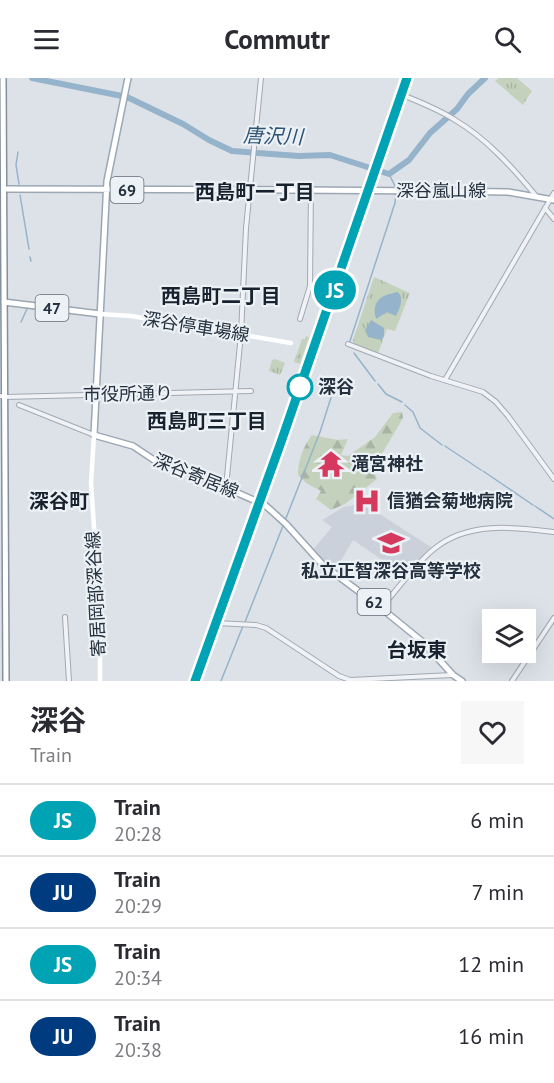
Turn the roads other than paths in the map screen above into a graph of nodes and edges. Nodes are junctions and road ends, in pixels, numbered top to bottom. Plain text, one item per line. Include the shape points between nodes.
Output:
1 (3, 78) edge
2 (128, 78) edge
3 (261, 78) edge
4 (405, 96) dead end
5 (311, 185) dead end
6 (2, 189) edge
7 (107, 189) junction
8 (250, 190) junction
9 (536, 196) junction
10 (553, 197) edge
11 (545, 208) junction
12 (554, 219) edge
13 (2, 302) edge
14 (100, 314) junction
15 (300, 319) dead end
16 (240, 334) junction
17 (291, 343) dead end
18 (348, 344) dead end
19 (445, 380) junction
20 (251, 391) dead end
21 (235, 392) junction
22 (97, 394) junction
23 (2, 397) edge
24 (19, 405) dead end
25 (94, 435) junction
26 (554, 479) edge
27 (226, 487) junction
28 (3, 522) edge
29 (554, 532) edge
30 (381, 608) junction
31 (65, 617) dead end
32 (554, 618) edge
33 (216, 623) dead end
34 (453, 675) junction
35 (6, 681) edge
36 (69, 681) edge
37 (100, 681) edge
38 (462, 681) edge
39 (512, 681) edge

1 - 6 main road
2 - 7 main road
3 - 8 street
4 - 9 street via 445,113 469,129 516,171
5 - 15 street via 310,286
6 - 7 main road, 深谷嵐山線 / 69
6 - 13 main road
7 - 8 main road, 深谷嵐山線 / 69
7 - 14 main road
8 - 9 main road, 深谷嵐山線 / 69, bridge via 508,192
8 - 16 street
9 - 10 main road, 深谷嵐山線 / 69
10 - 11 street
11 - 12 street
11 - 19 street
13 - 14 main road, 47
13 - 23 main road
14 - 16 main road, 深谷停車場線
14 - 22 main road
16 - 17 main road, 深谷停車場線
16 - 21 street
18 - 19 street
19 - 26 street via 483,392 496,402
20 - 21 street, 市役所通り
21 - 22 street, 市役所通り
21 - 27 street
22 - 23 street, 市役所通り
22 - 25 main road
23 - 28 main road
24 - 25 street
25 - 27 main road, 深谷寄居線 / 62 via 133,446 157,462
25 - 37 main road, 寄居岡部深谷線 via 91,483
27 - 30 main road, 深谷寄居線 / 62 via 263,504 322,564
28 - 35 main road
29 - 30 street via 482,528 452,537 434,548
30 - 34 main road, 深谷寄居線 / 62 via 424,643
31 - 36 street
32 - 39 street
33 - 34 street via 260,626 273,631 350,680
34 - 38 main road, 深谷寄居線 / 62

